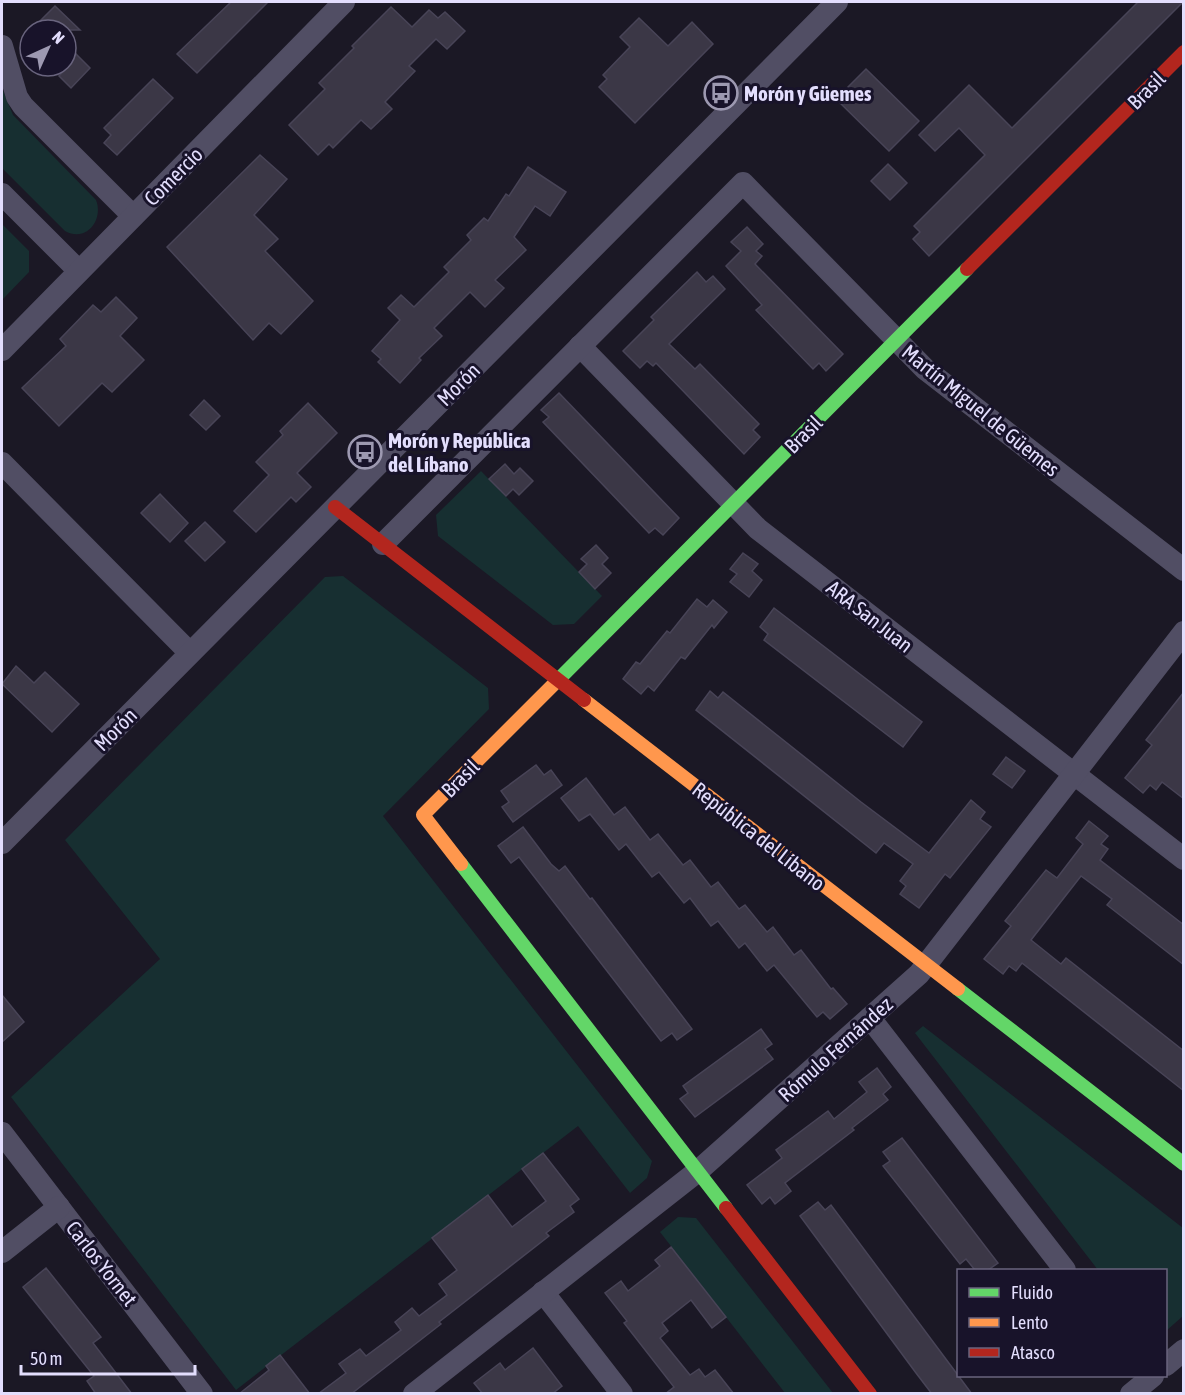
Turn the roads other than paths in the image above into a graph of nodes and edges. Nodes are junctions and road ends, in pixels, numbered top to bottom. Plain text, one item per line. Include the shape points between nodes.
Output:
1 (344, 2) edge
2 (837, 2) edge
3 (2, 46) edge
4 (1179, 65) edge
5 (2, 194) edge
6 (133, 216) junction
7 (79, 271) junction
8 (896, 340) junction
9 (580, 346) junction
10 (2, 350) edge
11 (2, 463) edge
12 (733, 504) junction
13 (335, 507) junction
14 (383, 544) junction
15 (1184, 570) edge
16 (1184, 632) edge
17 (190, 654) junction
18 (558, 680) junction
19 (1074, 774) junction
20 (2, 843) edge
21 (1184, 859) edge
22 (926, 965) junction
23 (870, 1018) junction
24 (2, 1133) edge
25 (1184, 1164) edge
26 (698, 1171) junction
27 (59, 1208) junction
28 (2, 1252) edge
29 (1064, 1269) edge
30 (543, 1292) junction
31 (1184, 1350) edge
32 (1167, 1366) edge
33 (1155, 1378) edge
34 (202, 1394) edge
35 (414, 1394) edge
36 (622, 1394) edge
37 (870, 1394) edge
38 (1131, 1394) edge

1 - 6 street, Comercio
2 - 13 street, Morón
3 - 6 street via 23,106
4 - 8 street, Brasil
5 - 7 street
6 - 7 street, Comercio
7 - 10 street, Comercio
8 - 9 street, Martín Miguel de Güemes via 743,183
8 - 12 street, Brasil
8 - 15 street, Martín Miguel de Güemes via 925,369
9 - 12 street, ARA San Juan
9 - 14 street
11 - 17 street
12 - 18 street, Brasil
12 - 19 street, ARA San Juan via 758,529
13 - 14 street, República del Líbano
13 - 17 street, Morón
14 - 18 street, República del Líbano
16 - 19 street, Rómulo Fernández
17 - 20 street, Morón
18 - 22 street, República del Líbano
18 - 26 street, Brasil via 423,815
19 - 21 street, ARA San Juan
19 - 22 street, Rómulo Fernández
22 - 23 street, Rómulo Fernández
22 - 25 street, República del Líbano
23 - 26 street, Rómulo Fernández
23 - 29 street
24 - 27 street, Carlos Yornet
26 - 30 street, Rómulo Fernández
26 - 37 street
27 - 28 street
27 - 34 street, Carlos Yornet
30 - 35 street, Rómulo Fernández
30 - 36 street
31 - 32 street
33 - 38 street

